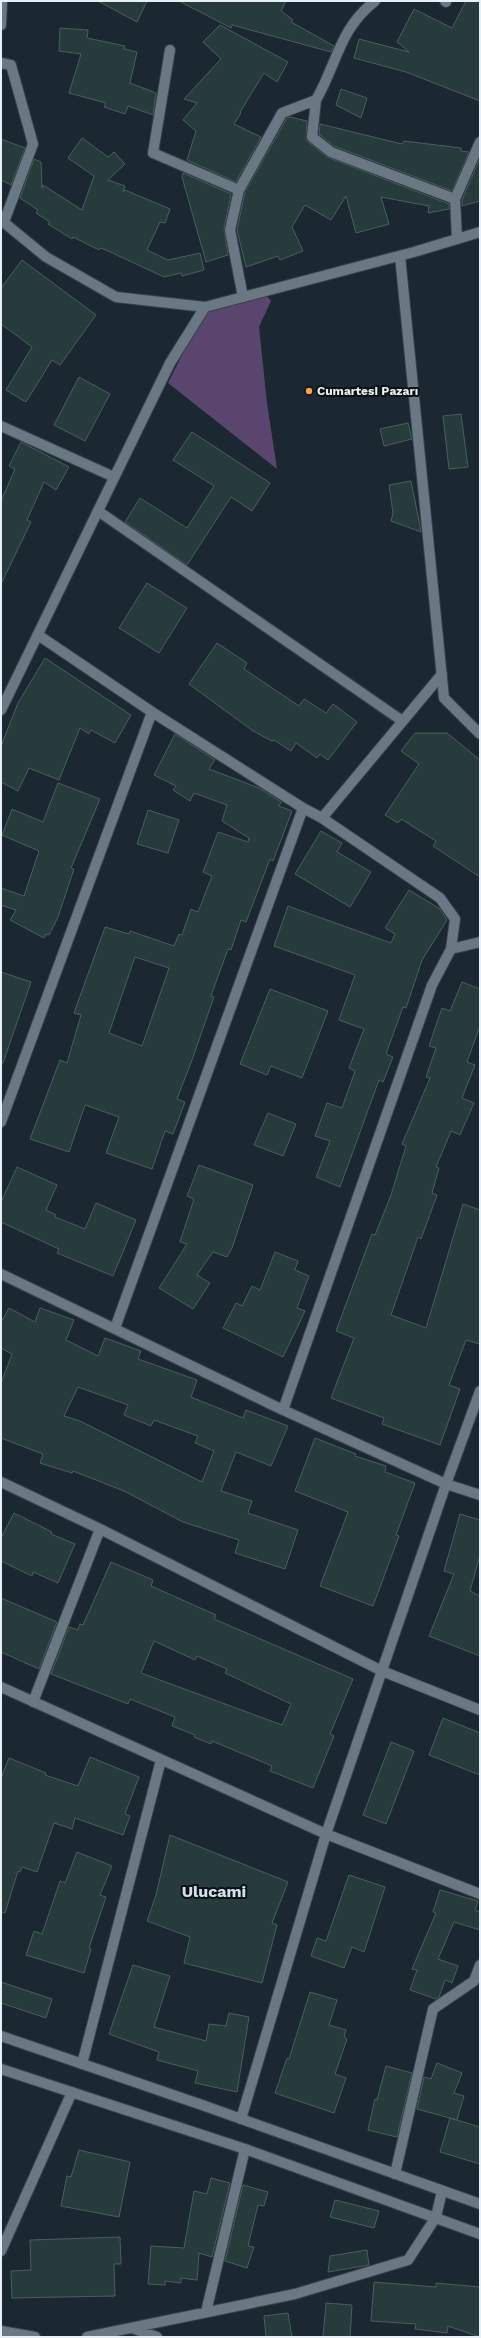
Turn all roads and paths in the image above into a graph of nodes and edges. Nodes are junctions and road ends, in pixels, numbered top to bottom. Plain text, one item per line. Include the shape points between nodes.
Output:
1 (2, 1) edge
2 (375, 1) edge
3 (1, 25) edge
4 (170, 50) dead end
5 (1, 63) edge
6 (316, 100) junction
7 (480, 142) edge
8 (239, 190) junction
9 (455, 199) junction
10 (2, 221) edge
11 (480, 232) edge
12 (457, 239) junction
13 (400, 256) junction
14 (243, 297) junction
15 (204, 306) junction
16 (1, 426) edge
17 (114, 477) junction
18 (98, 511) junction
19 (38, 635) junction
20 (442, 674) junction
21 (1, 710) edge
22 (152, 712) junction
23 (401, 720) junction
24 (480, 734) edge
25 (303, 808) junction
26 (322, 818) junction
27 (480, 942) edge
28 (451, 949) junction
29 (1, 1122) edge
30 (1, 1274) edge
31 (115, 1328) junction
32 (480, 1391) edge
33 (283, 1410) junction
34 (1, 1482) edge
35 (446, 1484) junction
36 (480, 1495) edge
37 (100, 1529) junction
38 (382, 1671) junction
39 (1, 1688) edge
40 (33, 1702) junction
41 (480, 1710) edge
42 (161, 1760) junction
43 (326, 1834) junction
44 (480, 1894) edge
45 (480, 1965) edge
46 (1, 2036) edge
47 (82, 2064) junction
48 (1, 2069) edge
49 (72, 2092) junction
50 (241, 2119) junction
51 (245, 2149) junction
52 (395, 2174) junction
53 (442, 2191) junction
54 (480, 2204) edge
55 (436, 2217) junction
56 (480, 2234) edge
57 (1, 2251) edge
58 (206, 2312) junction
59 (132, 2328) junction
60 (1, 2331) edge
61 (35, 2337) edge
62 (87, 2337) edge
63 (157, 2337) edge

1 - 3 street
2 - 6 street via 359,13 343,38
4 - 8 street via 153,153
5 - 10 street via 11,65 33,144
6 - 8 street via 282,113
6 - 9 street via 312,137 331,152
7 - 9 street
8 - 14 street via 230,230
9 - 12 street
10 - 15 street via 46,257 116,297
11 - 12 street
12 - 13 street
13 - 14 street
13 - 20 street
14 - 15 street
15 - 17 street via 170,363
16 - 17 street
17 - 18 street
18 - 19 street
18 - 23 street
19 - 21 street
19 - 22 street
20 - 23 street
20 - 24 street via 444,698
22 - 25 street
22 - 29 street
23 - 26 street
25 - 26 street
25 - 31 street
26 - 28 street via 440,898 455,919
27 - 28 street
28 - 33 street via 432,985
30 - 31 street
31 - 33 street
32 - 35 street
33 - 35 street
34 - 37 street
35 - 36 street
35 - 38 street
37 - 38 street
37 - 40 street
38 - 41 street
38 - 43 street
39 - 40 street
40 - 42 street
42 - 43 street
42 - 47 street
43 - 44 street
43 - 50 street
45 - 52 street via 474,1981 433,2009
46 - 47 street
47 - 50 street
48 - 49 street
49 - 51 street
49 - 57 street
50 - 52 street
51 - 55 street
51 - 58 street
52 - 53 street
53 - 54 street
53 - 55 street
55 - 56 street
55 - 58 street via 408,2260 295,2294
58 - 59 street
59 - 62 street
59 - 63 street
60 - 61 street

